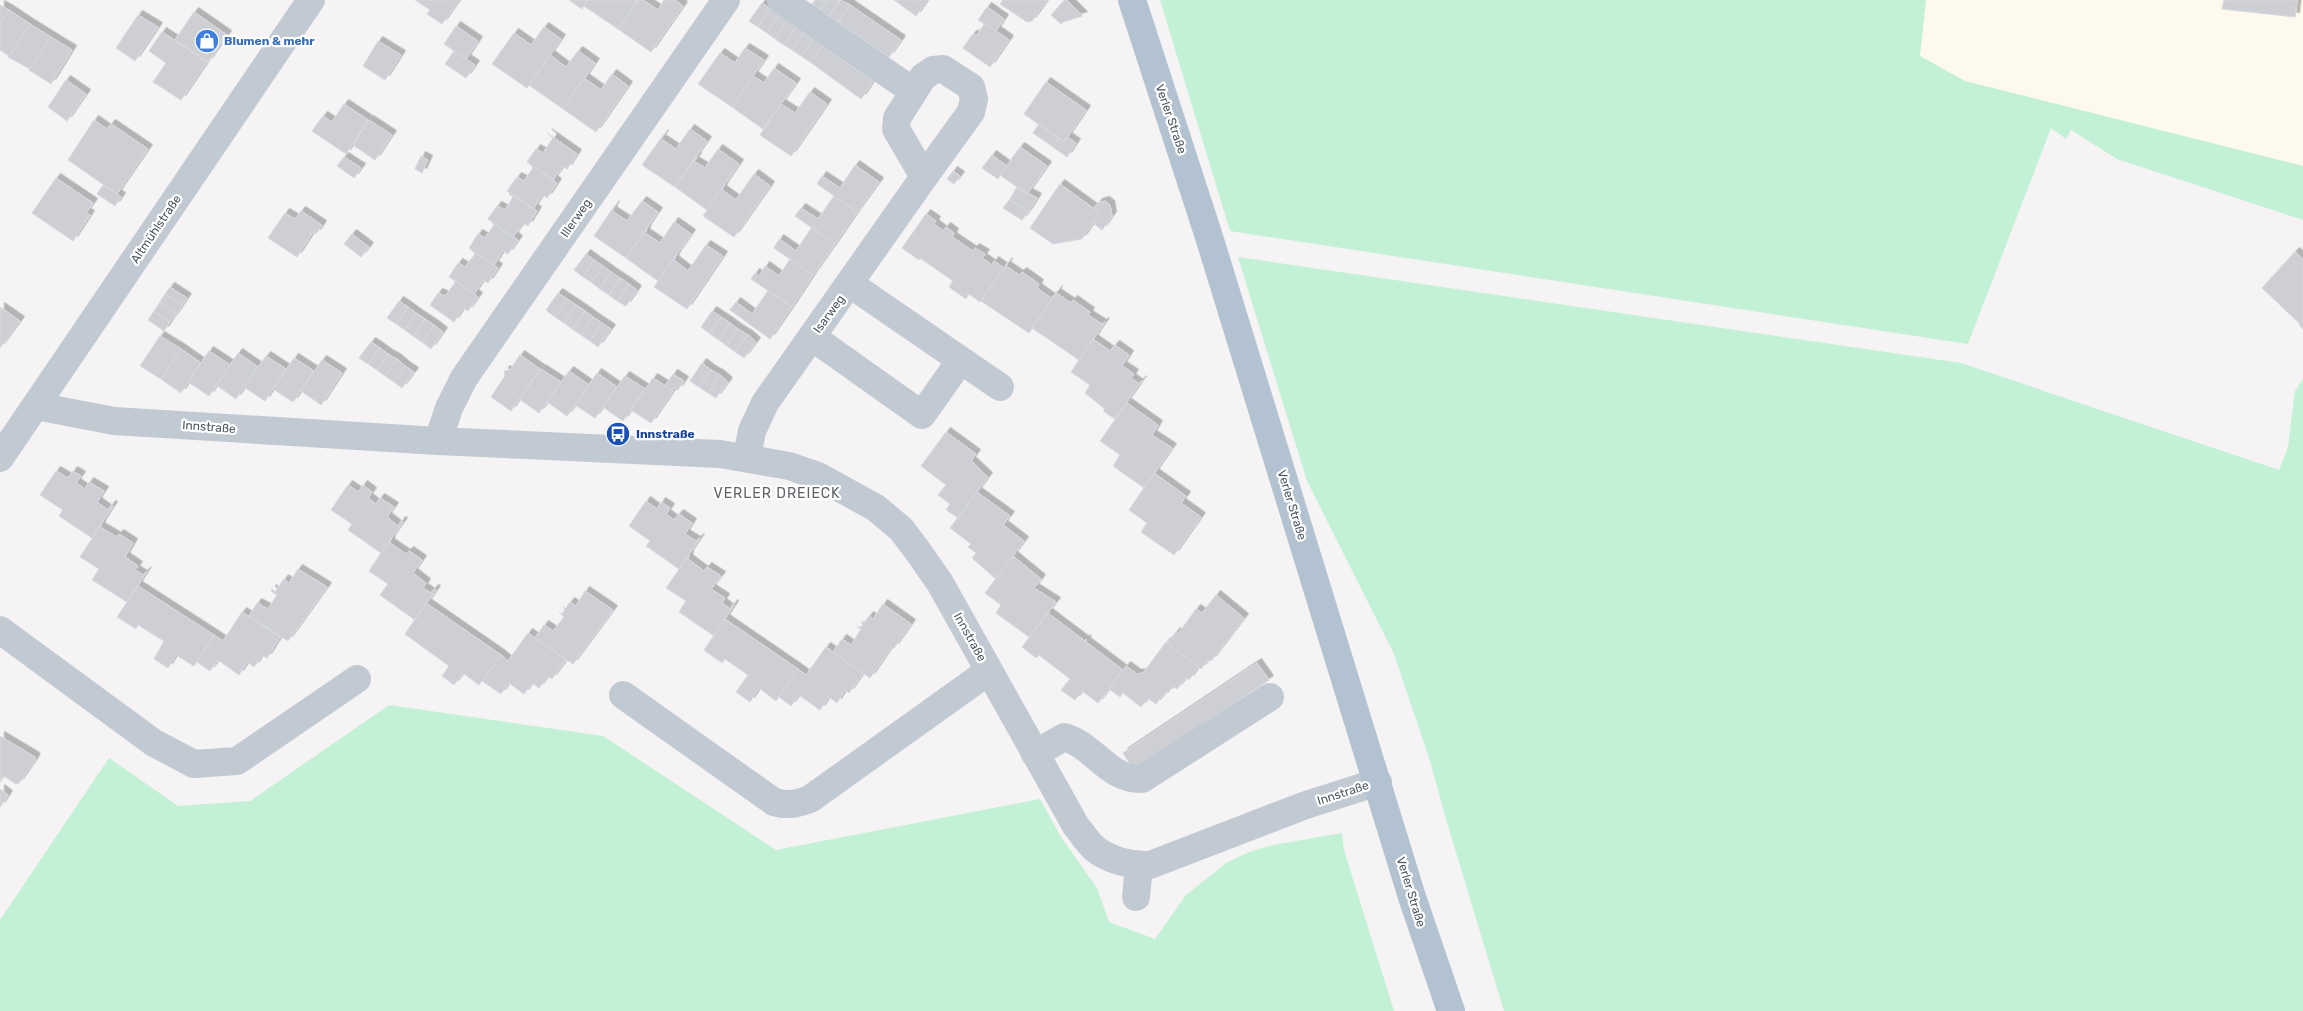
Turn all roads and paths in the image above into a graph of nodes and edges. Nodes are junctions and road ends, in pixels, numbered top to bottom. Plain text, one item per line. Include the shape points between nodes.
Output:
1 (311, 0) edge
2 (726, 0) edge
3 (780, 0) edge
4 (1132, 0) edge
5 (913, 91) junction
6 (924, 177) junction
7 (850, 284) junction
8 (812, 337) junction
9 (960, 360) junction
10 (1000, 387) dead end
11 (36, 406) junction
12 (438, 441) junction
13 (747, 457) junction
14 (0, 458) edge
15 (0, 630) edge
16 (989, 672) junction
17 (357, 679) dead end
18 (623, 696) dead end
19 (1270, 697) dead end
20 (1035, 754) junction
21 (1378, 782) junction
22 (1139, 865) junction
23 (1136, 897) dead end
24 (1451, 1011) edge

1 - 11 street, Altmühlstraße
2 - 12 street, Illerweg via 464,378
3 - 5 street
4 - 21 main road, Verler Straße
5 - 6 street, Isarweg via 897,118 896,129
5 - 6 street, Isarweg via 923,77 933,70 943,69 971,87 974,99 971,112
6 - 7 street, Isarweg
7 - 8 street, Isarweg
7 - 9 street
8 - 9 street via 922,415
8 - 13 street, Isarweg via 765,403 752,431
9 - 10 street
11 - 12 street, Innstraße via 114,421
11 - 14 street, Altmühlstraße
12 - 13 street, Innstraße
13 - 16 street, Innstraße via 818,476 876,508 901,529 940,583
15 - 17 street via 154,743 194,764 237,761
16 - 18 street via 810,799 784,805 774,802
16 - 20 street, Innstraße
19 - 20 street via 1142,779 1131,780 1110,770 1077,740 1064,737
20 - 22 street, Innstraße via 1076,826 1094,848 1117,860
21 - 22 street, Innstraße via 1166,860
21 - 24 main road, Verler Straße via 1412,897
22 - 23 street

